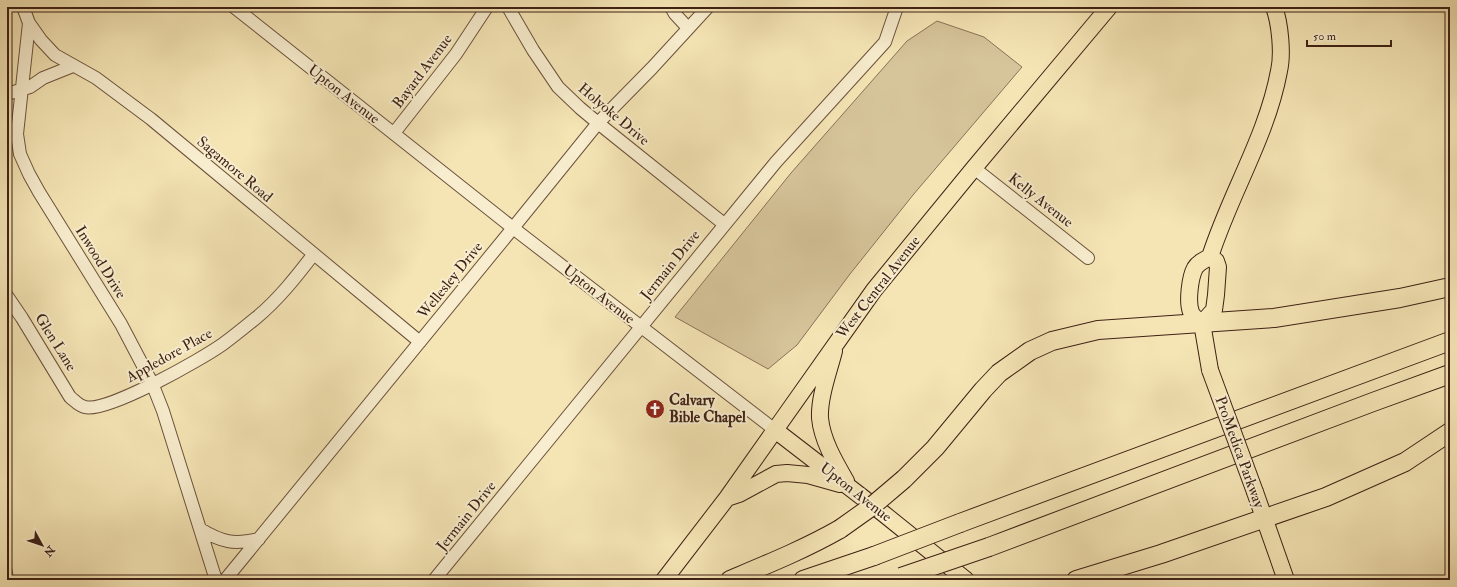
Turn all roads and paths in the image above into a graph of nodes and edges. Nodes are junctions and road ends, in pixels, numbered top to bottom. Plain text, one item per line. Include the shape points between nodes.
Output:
1 (23, 7) edge
2 (234, 7) edge
3 (487, 7) edge
4 (508, 7) edge
5 (671, 7) edge
6 (708, 7) edge
7 (897, 7) edge
8 (1109, 7) edge
9 (1274, 7) edge
10 (29, 23) junction
11 (688, 28) junction
12 (73, 66) junction
13 (22, 89) junction
14 (7, 94) edge
15 (598, 123) junction
16 (394, 133) junction
17 (974, 168) junction
18 (724, 224) junction
19 (513, 228) junction
20 (313, 254) junction
21 (1210, 257) junction
22 (1088, 258) dead end
23 (1450, 287) edge
24 (7, 296) edge
25 (1202, 323) junction
26 (641, 327) junction
27 (1450, 340) edge
28 (420, 342) junction
29 (836, 343) junction
30 (1450, 374) edge
31 (152, 383) junction
32 (77, 404) joint
33 (775, 430) junction
34 (1450, 432) edge
35 (850, 487) junction
36 (727, 498) junction
37 (1263, 518) junction
38 (200, 529) junction
39 (259, 539) junction
40 (898, 579) edge
41 (218, 580) edge
42 (225, 580) edge
43 (434, 580) edge
44 (664, 580) edge
45 (730, 580) edge
46 (804, 580) edge
47 (966, 580) edge
48 (1076, 580) edge
49 (1286, 580) edge

1 - 10 street, Inwood Drive
2 - 16 street, Upton Avenue
3 - 16 street, Bayard Avenue via 456,54
4 - 15 street, Holyoke Drive via 558,87
5 - 11 street
6 - 11 street, Wellesley Drive
7 - 18 street, Jermain Drive via 885,42 776,162
8 - 17 main road, West Central Avenue
9 - 21 main road via 1280,36 1280,69 1257,143
10 - 12 street, Sagamore Road via 55,55
10 - 13 street, Inwood Drive
11 - 15 street, Wellesley Drive
12 - 13 street
12 - 20 street, Sagamore Road via 96,78 151,119
13 - 14 street
13 - 31 street, Inwood Drive via 18,134 20,154 38,192 122,324
15 - 18 street, Holyoke Drive
15 - 19 street, Wellesley Drive
16 - 19 street, Upton Avenue
17 - 22 street, Kelly Avenue
17 - 29 main road, West Central Avenue via 874,290
18 - 26 street, Jermain Drive
19 - 26 street, Upton Avenue
19 - 28 street, Wellesley Drive
20 - 28 street, Sagamore Road
20 - 31 street, Appledore Place via 286,290 257,317 210,352
21 - 25 main road via 1216,261 1218,267 1216,295 1214,310
21 - 25 main road, ProMedica Parkway via 1196,267 1190,283 1190,310
23 - 25 highway via 1320,312
24 - 32 street, Glen Lane via 70,397
25 - 37 main road, ProMedica Parkway, bridge via 1210,370
25 - 45 highway, bridge via 1098,330 1052,341 1030,351 999,373 921,462 872,507 817,542
26 - 33 street, Upton Avenue
26 - 43 street, Jermain Drive
27 - 46 highway, bridge
28 - 39 street, Wellesley Drive
29 - 33 main road, West Central Avenue
29 - 35 main road via 821,402 820,418 833,459
30 - 40 highway, bridge
31 - 32 street, Appledore Place via 123,398 98,406 86,408
31 - 38 street, Inwood Drive via 163,410
33 - 35 main road, Upton Avenue
33 - 36 main road, West Central Avenue
34 - 37 highway via 1405,462 1326,497
35 - 36 main road via 808,475 787,473 776,474 740,494
35 - 47 main road, Upton Avenue
36 - 44 main road, West Central Avenue
37 - 48 highway
37 - 49 main road, ProMedica Parkway
38 - 39 street via 214,538 229,541 241,543
38 - 41 street, Inwood Drive
39 - 42 street, Wellesley Drive

